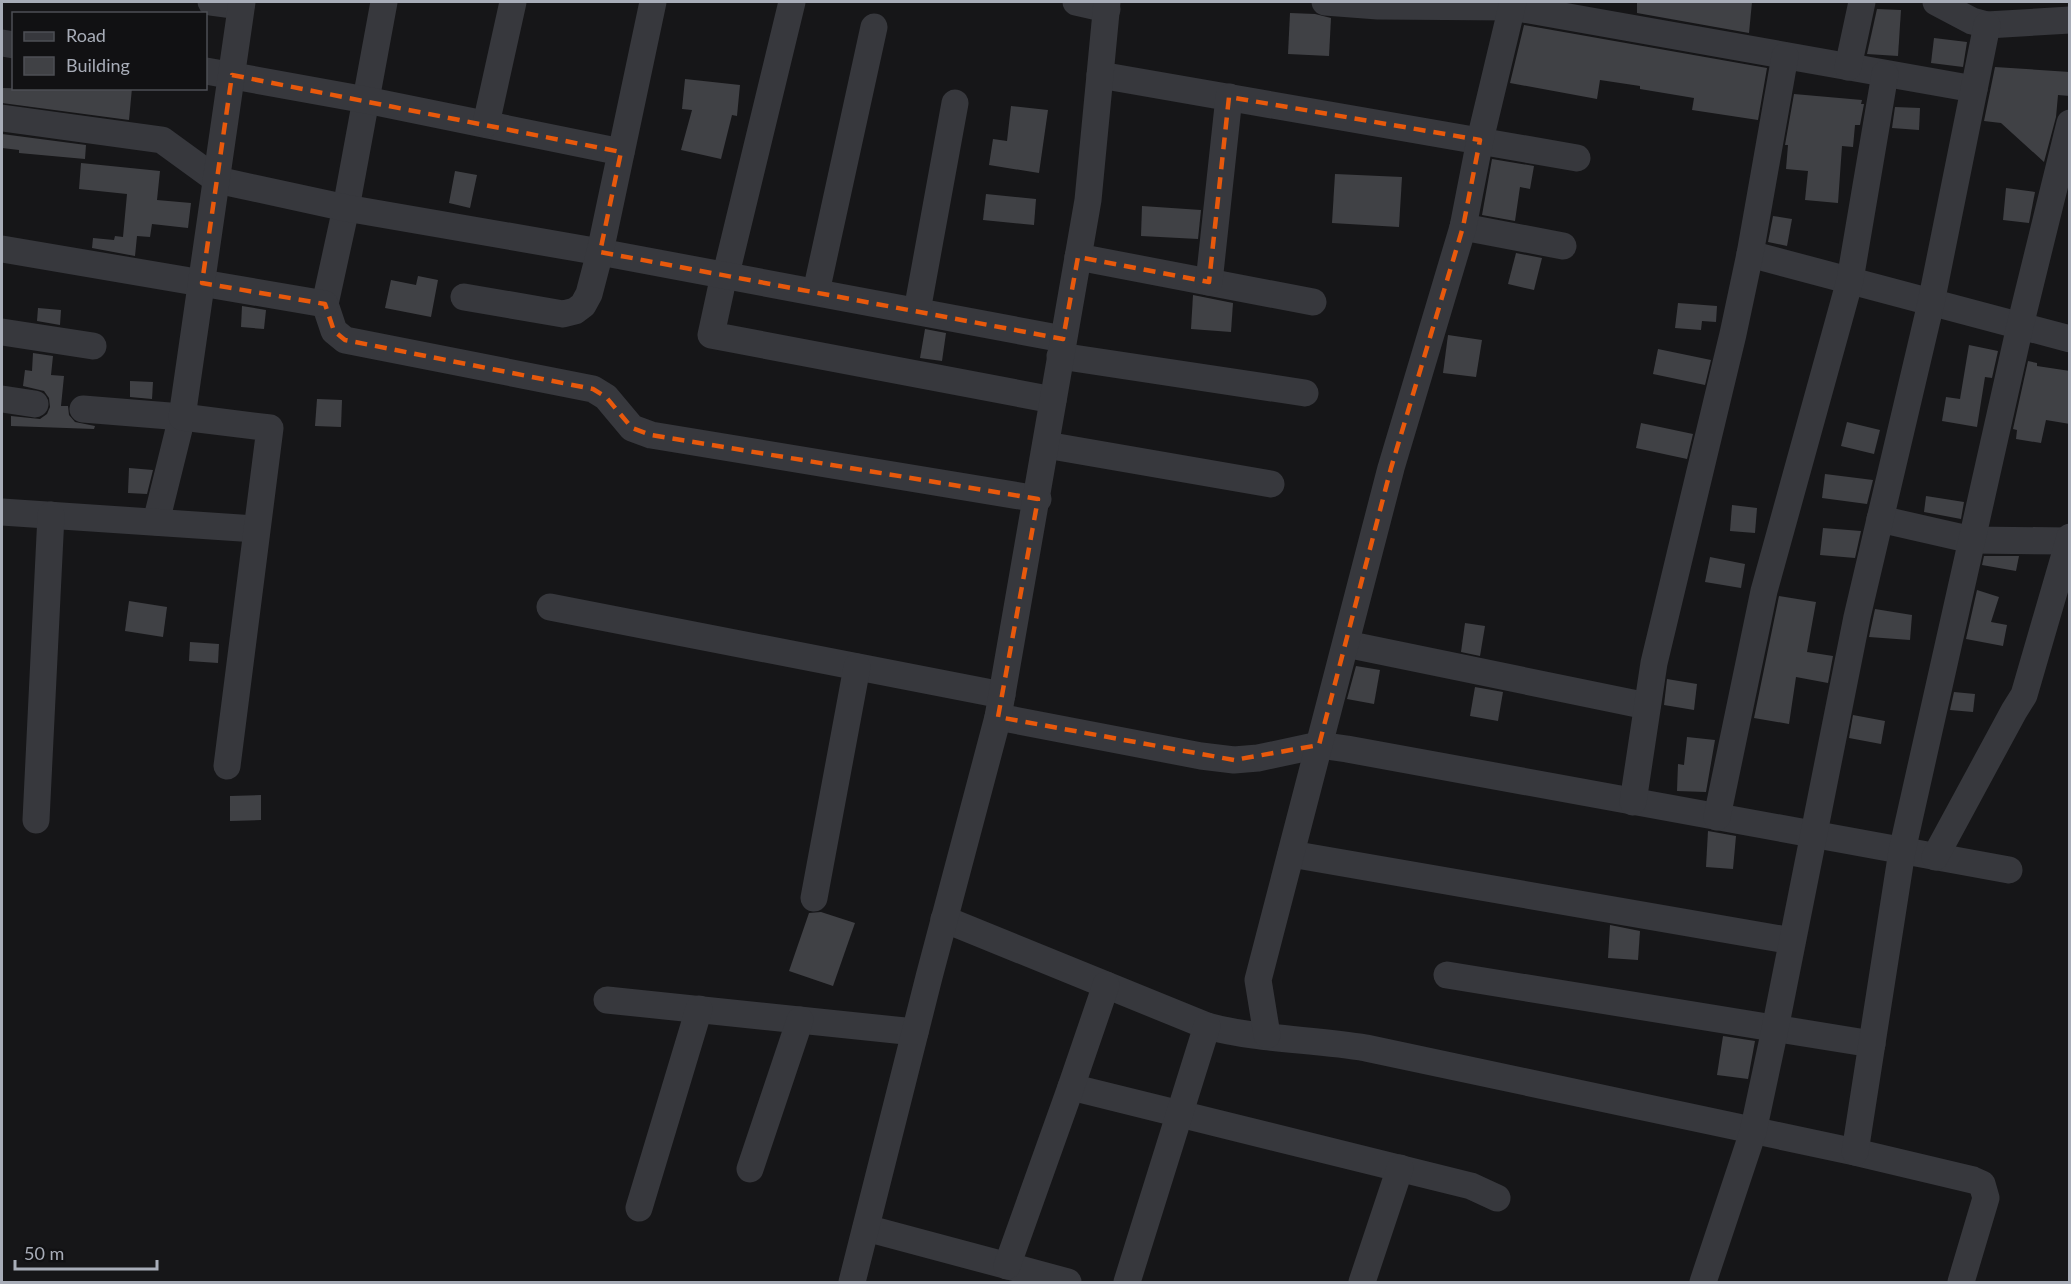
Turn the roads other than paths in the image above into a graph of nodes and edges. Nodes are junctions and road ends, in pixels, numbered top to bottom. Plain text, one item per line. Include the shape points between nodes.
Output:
1 (211, 2) edge
2 (384, 2) edge
3 (513, 2) edge
4 (653, 2) edge
5 (792, 2) edge
6 (1076, 2) edge
7 (1325, 2) edge
8 (1862, 2) edge
9 (1936, 2) edge
10 (241, 4) edge
11 (1512, 4) edge
12 (1107, 5) edge
13 (2070, 20) edge
14 (1987, 25) junction
15 (874, 27) dead end
16 (1785, 56) junction
17 (1848, 67) junction
18 (219, 73) edge
19 (1885, 74) junction
20 (1100, 75) junction
21 (1974, 89) junction
22 (1229, 98) junction
23 (366, 100) junction
24 (955, 103) dead end
25 (2, 118) edge
26 (2070, 123) edge
27 (486, 124) junction
28 (1480, 140) junction
29 (621, 152) junction
30 (1577, 158) dead end
31 (217, 180) junction
32 (346, 208) junction
33 (1463, 227) junction
34 (1563, 246) dead end
35 (2, 249) edge
36 (600, 252) junction
37 (1750, 254) junction
38 (1078, 257) junction
39 (724, 275) junction
40 (1850, 280) junction
41 (1209, 282) junction
42 (202, 283) junction
43 (816, 292) junction
44 (464, 297) dead end
45 (1313, 302) dead end
46 (1931, 303) junction
47 (325, 304) junction
48 (917, 311) junction
49 (2020, 326) junction
50 (2, 332) edge
51 (2070, 339) edge
52 (93, 346) dead end
53 (1062, 348) junction
54 (1305, 393) dead end
55 (2, 399) edge
56 (1053, 400) junction
57 (35, 404) dead end
58 (83, 409) dead end
59 (182, 417) junction
60 (1046, 445) junction
61 (1271, 484) dead end
62 (1038, 499) junction
63 (2, 512) edge
64 (51, 515) junction
65 (1880, 519) junction
66 (156, 522) junction
67 (256, 529) junction
68 (2069, 539) edge
69 (1972, 540) junction
70 (550, 607) dead end
71 (1346, 644) junction
72 (858, 667) junction
73 (1000, 706) junction
74 (1647, 706) junction
75 (1319, 745) junction
76 (227, 766) dead end
77 (1633, 802) junction
78 (1718, 817) junction
79 (36, 820) dead end
80 (1813, 835) junction
81 (1902, 851) junction
82 (1291, 854) junction
83 (1935, 857) junction
84 (2008, 870) dead end
85 (814, 898) dead end
86 (944, 919) junction
87 (1792, 941) junction
88 (1447, 975) dead end
89 (1106, 985) junction
90 (607, 1000) dead end
91 (699, 1009) junction
92 (800, 1020) junction
93 (1207, 1026) junction
94 (1775, 1029) junction
95 (915, 1032) junction
96 (1267, 1035) junction
97 (1872, 1044) junction
98 (1071, 1087) junction
99 (1179, 1114) junction
100 (1753, 1132) junction
101 (1855, 1152) junction
102 (1400, 1168) junction
103 (750, 1169) dead end
104 (1497, 1198) dead end
105 (639, 1208) dead end
106 (866, 1228) junction
107 (1006, 1266) junction
108 (852, 1282) edge
109 (1068, 1282) edge
110 (1127, 1282) edge
111 (1362, 1282) edge
112 (1703, 1282) edge
113 (1961, 1282) edge

1 - 10 street
2 - 23 street
3 - 27 street
4 - 29 street
5 - 39 street
6 - 12 street
7 - 11 street via 1378,6
8 - 17 street
9 - 14 street
10 - 18 street
11 - 16 street
11 - 28 street
12 - 20 street
13 - 14 street
14 - 21 street
15 - 43 street
16 - 17 street
16 - 37 street
17 - 19 street
18 - 23 street
18 - 31 street
19 - 21 street
19 - 40 street
20 - 22 street
20 - 38 street via 1088,200
21 - 46 street
22 - 28 street
22 - 41 street
23 - 27 street
23 - 32 street
24 - 48 street
25 - 31 street via 162,140
26 - 49 street
27 - 29 street
28 - 30 street
28 - 33 street
29 - 36 street
31 - 32 street
31 - 42 street
32 - 36 street
32 - 47 street
33 - 34 street
33 - 71 street via 1391,468
35 - 42 street
36 - 39 street
36 - 44 street via 589,294 575,311 563,314
37 - 40 street
37 - 74 street
38 - 41 street
38 - 53 street
39 - 43 street
39 - 56 street via 711,335
40 - 46 street
40 - 78 street via 1764,591
41 - 45 street
42 - 47 street
42 - 59 street
43 - 48 street
46 - 49 street
46 - 65 street
47 - 62 street via 334,331 345,340 593,389 606,397 632,428 651,435
48 - 53 street
49 - 51 street
49 - 69 street
50 - 52 street
53 - 54 street
53 - 56 street
55 - 57 street
56 - 60 street
58 - 59 street
59 - 66 street
59 - 67 street via 270,428
60 - 61 street
60 - 62 street
62 - 73 street
63 - 64 street
64 - 66 street
64 - 79 street
65 - 69 street
65 - 80 street
66 - 67 street
67 - 76 street
68 - 69 street
68 - 83 street via 2024,695
69 - 81 street
70 - 72 street
71 - 74 street
71 - 75 street
72 - 73 street
72 - 85 street
73 - 75 street via 1201,756 1258,758
73 - 86 street
74 - 77 street
75 - 77 street
75 - 82 street
77 - 78 street
78 - 80 street
80 - 81 street
80 - 87 street
81 - 83 street
81 - 97 street
82 - 87 street
82 - 96 street via 1258,980
83 - 84 street
86 - 89 street
86 - 95 street
87 - 94 street
88 - 94 street
89 - 93 street
89 - 98 street
90 - 91 street
91 - 92 street
91 - 105 street
92 - 95 street
92 - 103 street
93 - 96 street
93 - 99 street
94 - 97 street
94 - 100 street
95 - 106 street
96 - 100 street via 1366,1048
97 - 101 street
98 - 99 street
98 - 107 street
99 - 102 street
99 - 110 street
100 - 101 street
100 - 112 street
101 - 113 street via 1982,1184 1986,1198
102 - 104 street via 1471,1186
102 - 111 street
106 - 107 street
106 - 108 street
107 - 109 street

